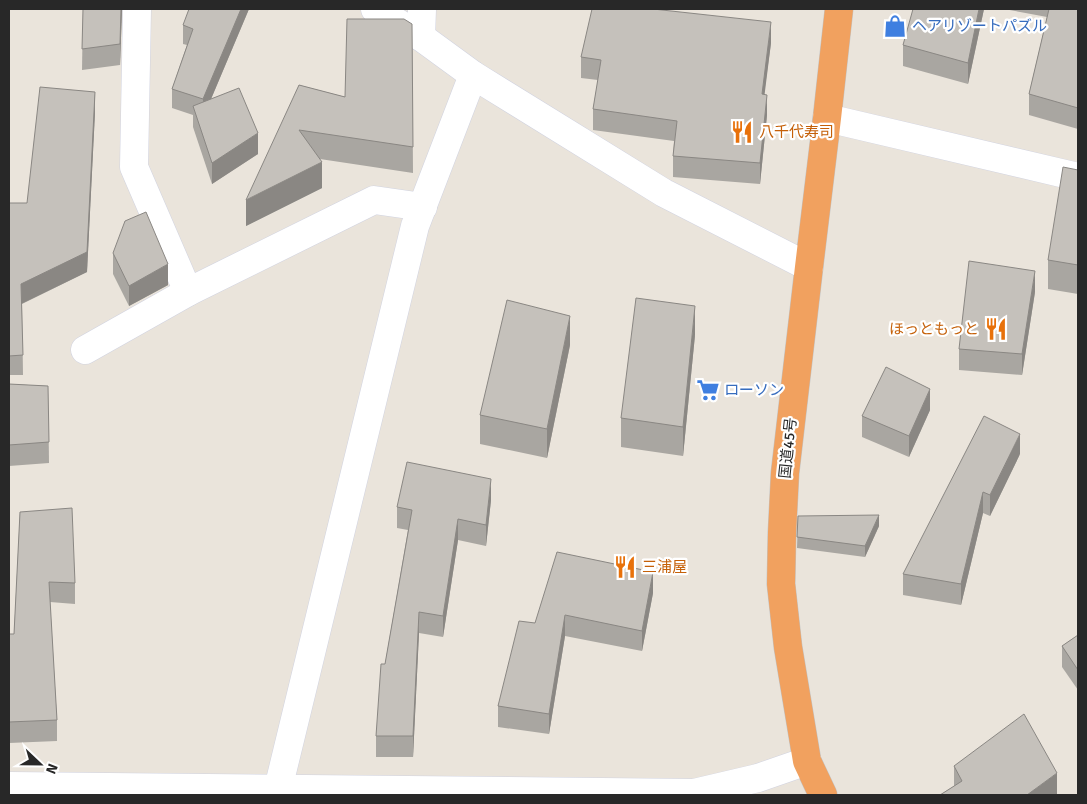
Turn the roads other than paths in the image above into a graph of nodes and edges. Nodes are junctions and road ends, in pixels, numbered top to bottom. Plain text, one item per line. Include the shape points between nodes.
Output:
1 (137, 9) edge
2 (375, 9) edge
3 (422, 9) edge
4 (839, 9) edge
5 (421, 37) junction
6 (473, 75) junction
7 (827, 118) junction
8 (1078, 177) edge
9 (423, 208) junction
10 (809, 267) junction
11 (188, 292) junction
12 (85, 350) dead end
13 (807, 761) junction
14 (9, 786) edge
15 (278, 789) junction
16 (117, 791) edge
17 (694, 794) edge
18 (822, 795) edge

1 - 11 street via 134,167
2 - 5 street
3 - 5 street
4 - 7 highway, 国道45号
5 - 6 street
6 - 9 street
6 - 10 street via 664,192
7 - 8 street
7 - 10 highway, 国道45号
9 - 11 street via 374,200
9 - 15 street via 415,226
10 - 13 highway, 国道45号 via 785,474 781,584
11 - 12 street
13 - 17 street via 758,778
13 - 18 highway, 国道45号
14 - 16 street
15 - 16 street
15 - 17 street

